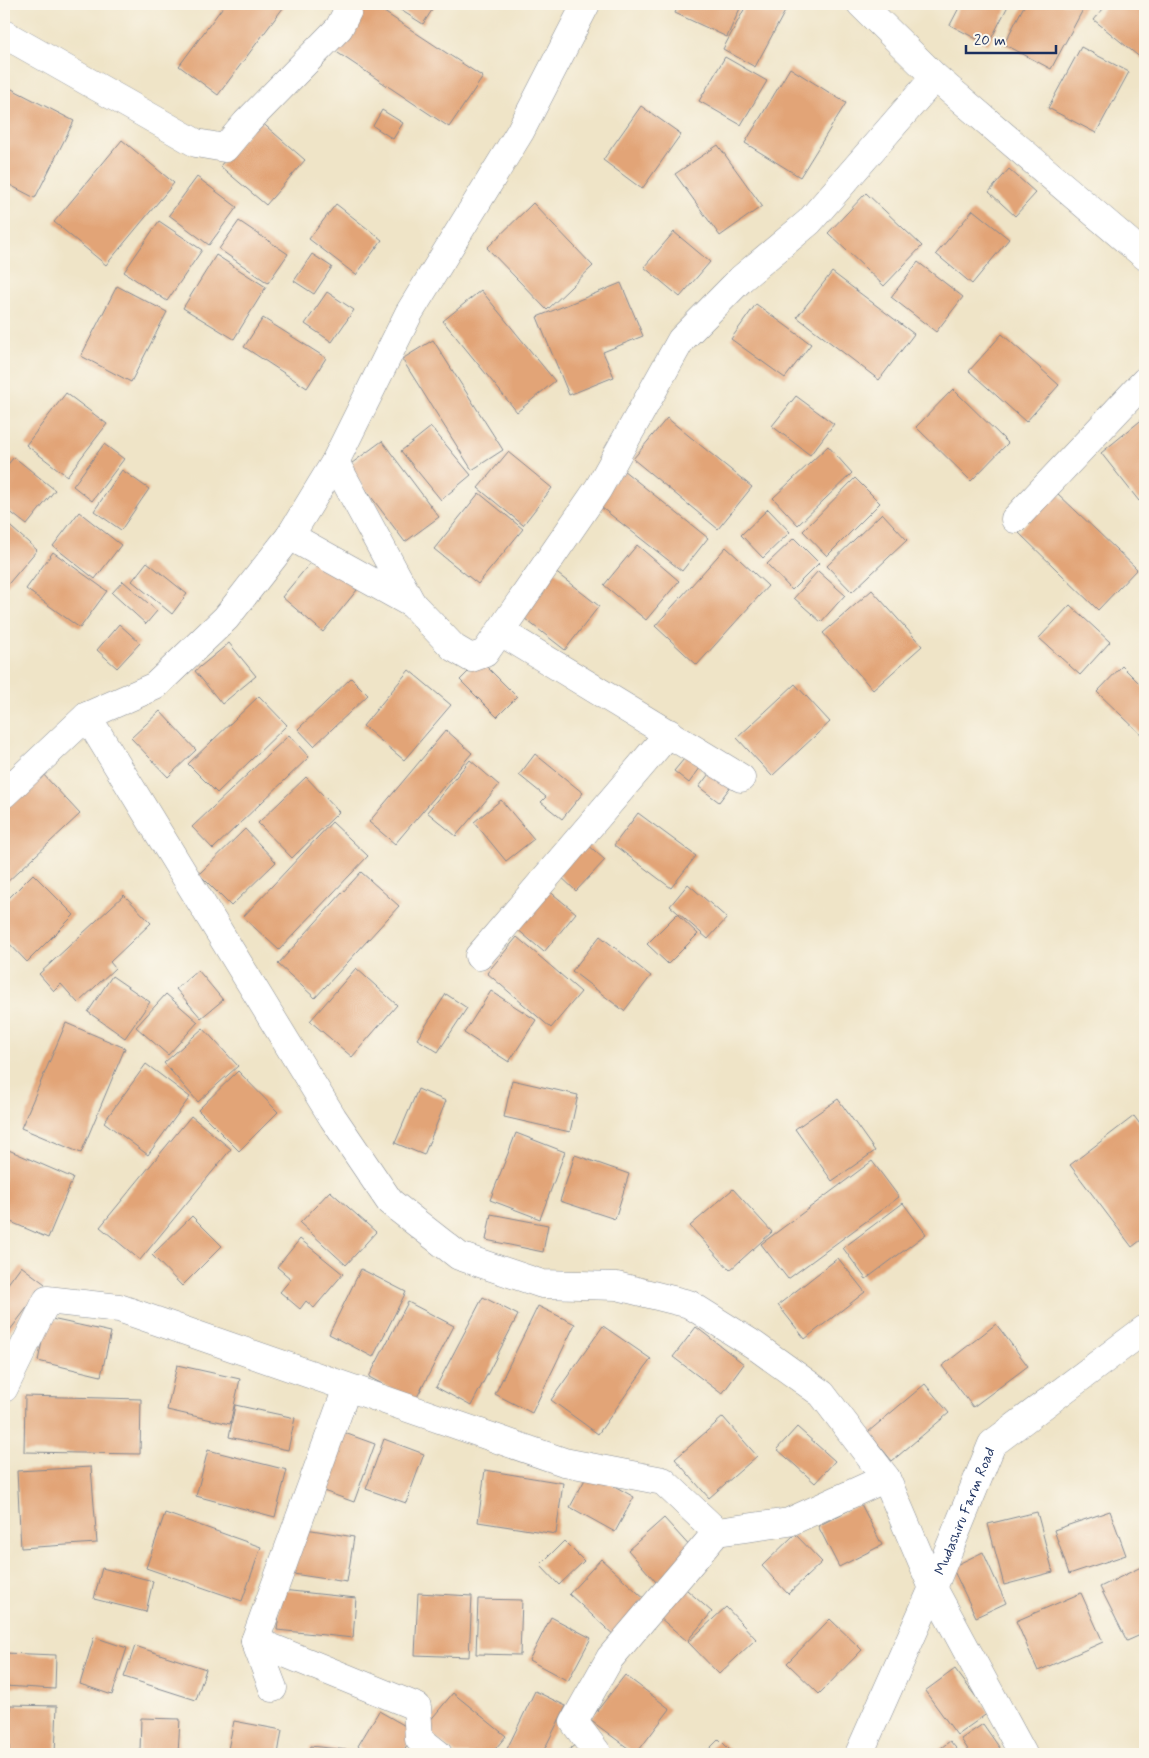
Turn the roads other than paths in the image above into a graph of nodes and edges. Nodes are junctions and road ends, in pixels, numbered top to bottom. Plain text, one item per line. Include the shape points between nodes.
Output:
1 (346, 4) edge
2 (586, 4) edge
3 (861, 4) edge
4 (4, 34) edge
5 (935, 77) junction
6 (1145, 256) edge
7 (1145, 382) edge
8 (335, 462) junction
9 (1015, 520) dead end
10 (290, 536) junction
11 (412, 604) junction
12 (501, 632) junction
13 (87, 716) junction
14 (669, 733) junction
15 (741, 778) dead end
16 (4, 794) edge
17 (479, 956) dead end
18 (1145, 1329) edge
19 (4, 1388) edge
20 (347, 1388) junction
21 (886, 1478) junction
22 (717, 1532) junction
23 (933, 1588) junction
24 (255, 1641) junction
25 (272, 1688) dead end
26 (438, 1754) edge
27 (598, 1754) edge
28 (860, 1754) edge
29 (1023, 1754) edge

1 - 4 street via 348,10 339,28 225,148 196,143
2 - 8 street via 520,132 409,313
3 - 5 street
5 - 6 street
5 - 12 street via 809,222 741,279 681,340 598,489
7 - 9 street
8 - 10 street
8 - 11 street
10 - 11 street
10 - 13 street via 226,618 155,686
11 - 12 street via 454,648 471,658 486,653
12 - 14 street
13 - 16 street
13 - 21 street via 333,1118 390,1202 459,1256 542,1284 617,1286 688,1304 754,1345 822,1394
14 - 15 street
14 - 17 street
18 - 23 street, Mudashiru Farm Road via 992,1444
19 - 20 street via 47,1300 119,1308
20 - 22 street via 564,1462 663,1481
20 - 24 street
21 - 22 street via 789,1522
21 - 23 street
22 - 27 street via 610,1658 574,1722
23 - 28 street, Mudashiru Farm Road
23 - 29 street
24 - 25 street
24 - 26 street via 417,1706 419,1739

